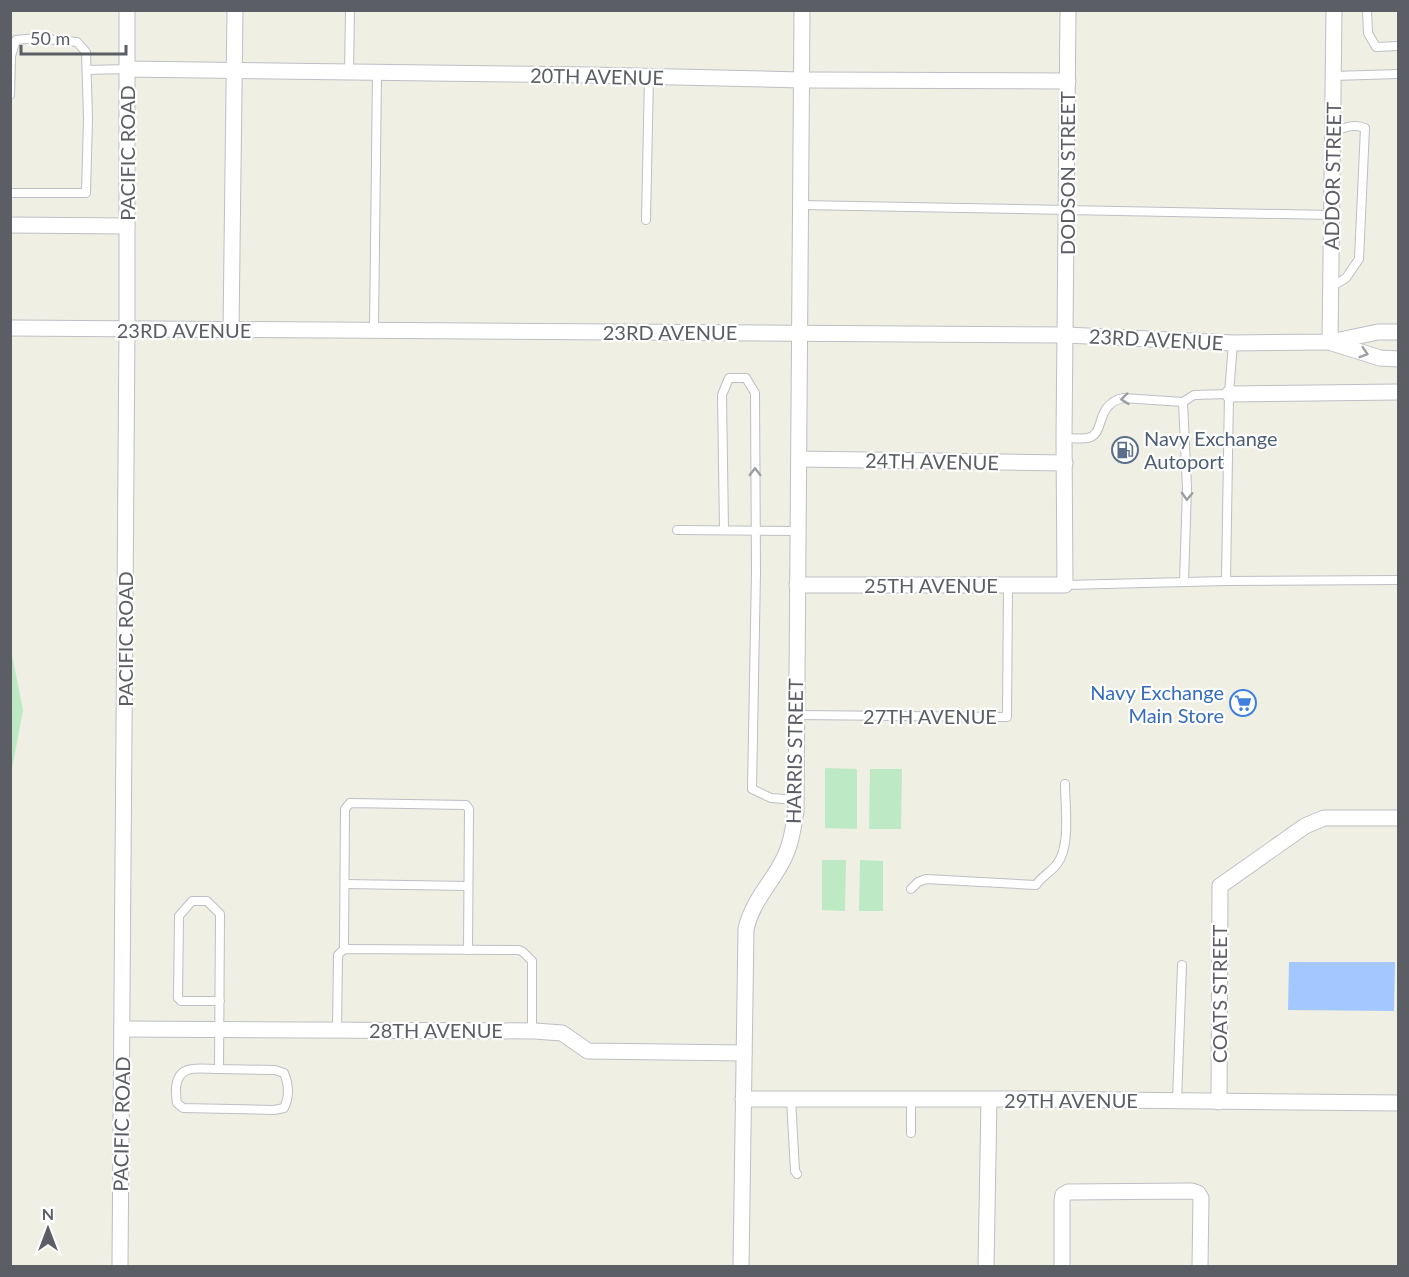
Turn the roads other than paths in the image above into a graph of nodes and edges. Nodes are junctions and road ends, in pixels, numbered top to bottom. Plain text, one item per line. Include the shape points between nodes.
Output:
1 (127, 10) edge
2 (235, 10) edge
3 (350, 10) edge
4 (802, 10) edge
5 (1068, 10) edge
6 (1334, 10) edge
7 (1368, 10) edge
8 (1398, 46) edge
9 (127, 69) junction
10 (87, 70) junction
11 (234, 72) junction
12 (349, 73) junction
13 (377, 73) junction
14 (1398, 74) edge
15 (649, 76) junction
16 (1333, 76) junction
17 (802, 80) junction
18 (1068, 81) junction
19 (10, 95) edge
20 (1332, 132) junction
21 (10, 193) edge
22 (801, 206) junction
23 (1067, 209) junction
24 (1331, 215) junction
25 (646, 220) dead end
26 (10, 225) edge
27 (127, 226) junction
28 (1330, 288) junction
29 (10, 328) edge
30 (127, 329) junction
31 (231, 330) junction
32 (374, 330) junction
33 (799, 332) junction
34 (1398, 332) edge
35 (1066, 335) junction
36 (1330, 342) junction
37 (1233, 343) junction
38 (1398, 359) edge
39 (1398, 392) edge
40 (1229, 394) junction
41 (1183, 402) junction
42 (1065, 438) junction
43 (799, 459) junction
44 (1065, 463) junction
45 (677, 530) dead end
46 (724, 530) junction
47 (755, 530) junction
48 (798, 531) junction
49 (1226, 580) junction
50 (1398, 580) edge
51 (1184, 582) junction
52 (797, 585) junction
53 (1008, 585) junction
54 (1065, 585) junction
55 (795, 715) junction
56 (1065, 784) dead end
57 (796, 800) junction
58 (1398, 818) edge
59 (345, 884) junction
60 (468, 886) junction
61 (911, 890) dead end
62 (344, 949) junction
63 (468, 950) junction
64 (1182, 964) dead end
65 (220, 1001) junction
66 (122, 1029) junction
67 (219, 1029) junction
68 (337, 1030) junction
69 (532, 1031) junction
70 (744, 1053) junction
71 (219, 1069) junction
72 (743, 1100) junction
73 (791, 1100) junction
74 (911, 1100) junction
75 (989, 1100) junction
76 (1177, 1101) junction
77 (1219, 1102) junction
78 (1398, 1103) edge
79 (911, 1133) dead end
80 (797, 1174) dead end
81 (120, 1266) edge
82 (741, 1266) edge
83 (986, 1266) edge
84 (1062, 1266) edge
85 (1200, 1266) edge

1 - 9 street, PACIFIC ROAD
2 - 11 street
3 - 12 lane
4 - 17 street, HARRIS STREET
5 - 18 street, DODSON STREET
6 - 16 street, ADDOR STREET
7 - 8 lane via 1368,33 1376,47
9 - 10 lane
9 - 11 street, 20TH AVENUE
9 - 27 street, PACIFIC ROAD
10 - 19 lane via 86,52 76,42 16,40 11,56
10 - 21 lane via 86,193
11 - 12 street, 20TH AVENUE
11 - 31 street
12 - 13 street, 20TH AVENUE
13 - 15 street, 20TH AVENUE
13 - 32 lane
14 - 16 lane
15 - 17 street, 20TH AVENUE
15 - 25 lane
16 - 20 street, ADDOR STREET
17 - 18 street, 20TH AVENUE
17 - 22 street, HARRIS STREET
18 - 23 street, DODSON STREET
20 - 24 street, ADDOR STREET
20 - 28 lane via 1349,126 1365,128 1359,259 1346,278
22 - 23 lane
22 - 33 street, HARRIS STREET
23 - 24 lane
23 - 35 street, DODSON STREET
24 - 28 street, ADDOR STREET
26 - 27 street
27 - 30 street, PACIFIC ROAD
28 - 36 street, ADDOR STREET
29 - 30 street, 23RD AVENUE
30 - 31 street, 23RD AVENUE
30 - 66 street, PACIFIC ROAD
31 - 32 street, 23RD AVENUE
32 - 33 street, 23RD AVENUE
33 - 35 street, 23RD AVENUE
33 - 43 street, HARRIS STREET
34 - 36 street, 23RD AVENUE
35 - 37 street, 23RD AVENUE
35 - 42 street, DODSON STREET
36 - 37 street, 23RD AVENUE
36 -> 38 street, 23RD AVENUE via 1380,358
37 - 40 lane
39 - 40 street
40 - 41 lane via 1194,394
40 - 49 lane
41 -> 42 lane via 1116,399 1102,413 1096,433 1090,438
41 -> 51 lane via 1187,488
42 - 44 street, DODSON STREET
43 - 44 street, 24TH AVENUE
43 - 48 street, HARRIS STREET
44 - 54 street, DODSON STREET
45 - 46 lane
46 - 47 lane
47 -> 46 lane via 755,393 746,378 729,378 722,394
47 - 48 lane
47 - 57 lane via 752,789 771,798
48 - 52 street, HARRIS STREET
49 - 50 lane
49 - 51 lane
51 - 54 lane
52 - 53 street, 25TH AVENUE
52 - 55 street, HARRIS STREET
53 - 54 street, 25TH AVENUE
53 - 55 lane, 27TH AVENUE via 1007,717
55 - 57 street, HARRIS STREET
56 - 61 lane via 1062,856 1036,885 926,879
57 - 70 street, HARRIS STREET via 786,856 749,916
58 - 77 street, COATS STREET via 1324,818 1305,826 1220,886
59 - 60 lane
59 - 60 lane via 345,809 351,803 462,804 469,809
59 - 62 lane
60 - 63 lane
62 - 63 lane
62 - 68 lane via 338,955
63 - 69 lane via 519,950 529,957
64 - 76 lane
65 - 65 lane via 220,914 209,902 192,901 179,915 178,998
65 - 67 lane
66 - 67 street, 28TH AVENUE
66 - 81 street, PACIFIC ROAD
67 - 68 street, 28TH AVENUE
67 - 71 lane
68 - 69 street, 28TH AVENUE
69 - 70 street, 28TH AVENUE via 562,1033 588,1051
70 - 72 street, HARRIS STREET
71 - 71 lane via 284,1073 288,1101 284,1108 274,1110 183,1108 177,1103 177,1078 182,1072
72 - 73 street, 29TH AVENUE
72 - 82 street, HARRIS STREET
73 - 74 street, 29TH AVENUE
73 - 80 lane
74 - 75 street, 29TH AVENUE
74 - 79 lane
75 - 76 street, 29TH AVENUE
75 - 83 street
76 - 77 street, 29TH AVENUE
77 - 78 street, 29TH AVENUE
84 - 85 street via 1062,1201 1068,1192 1192,1191 1201,1198

